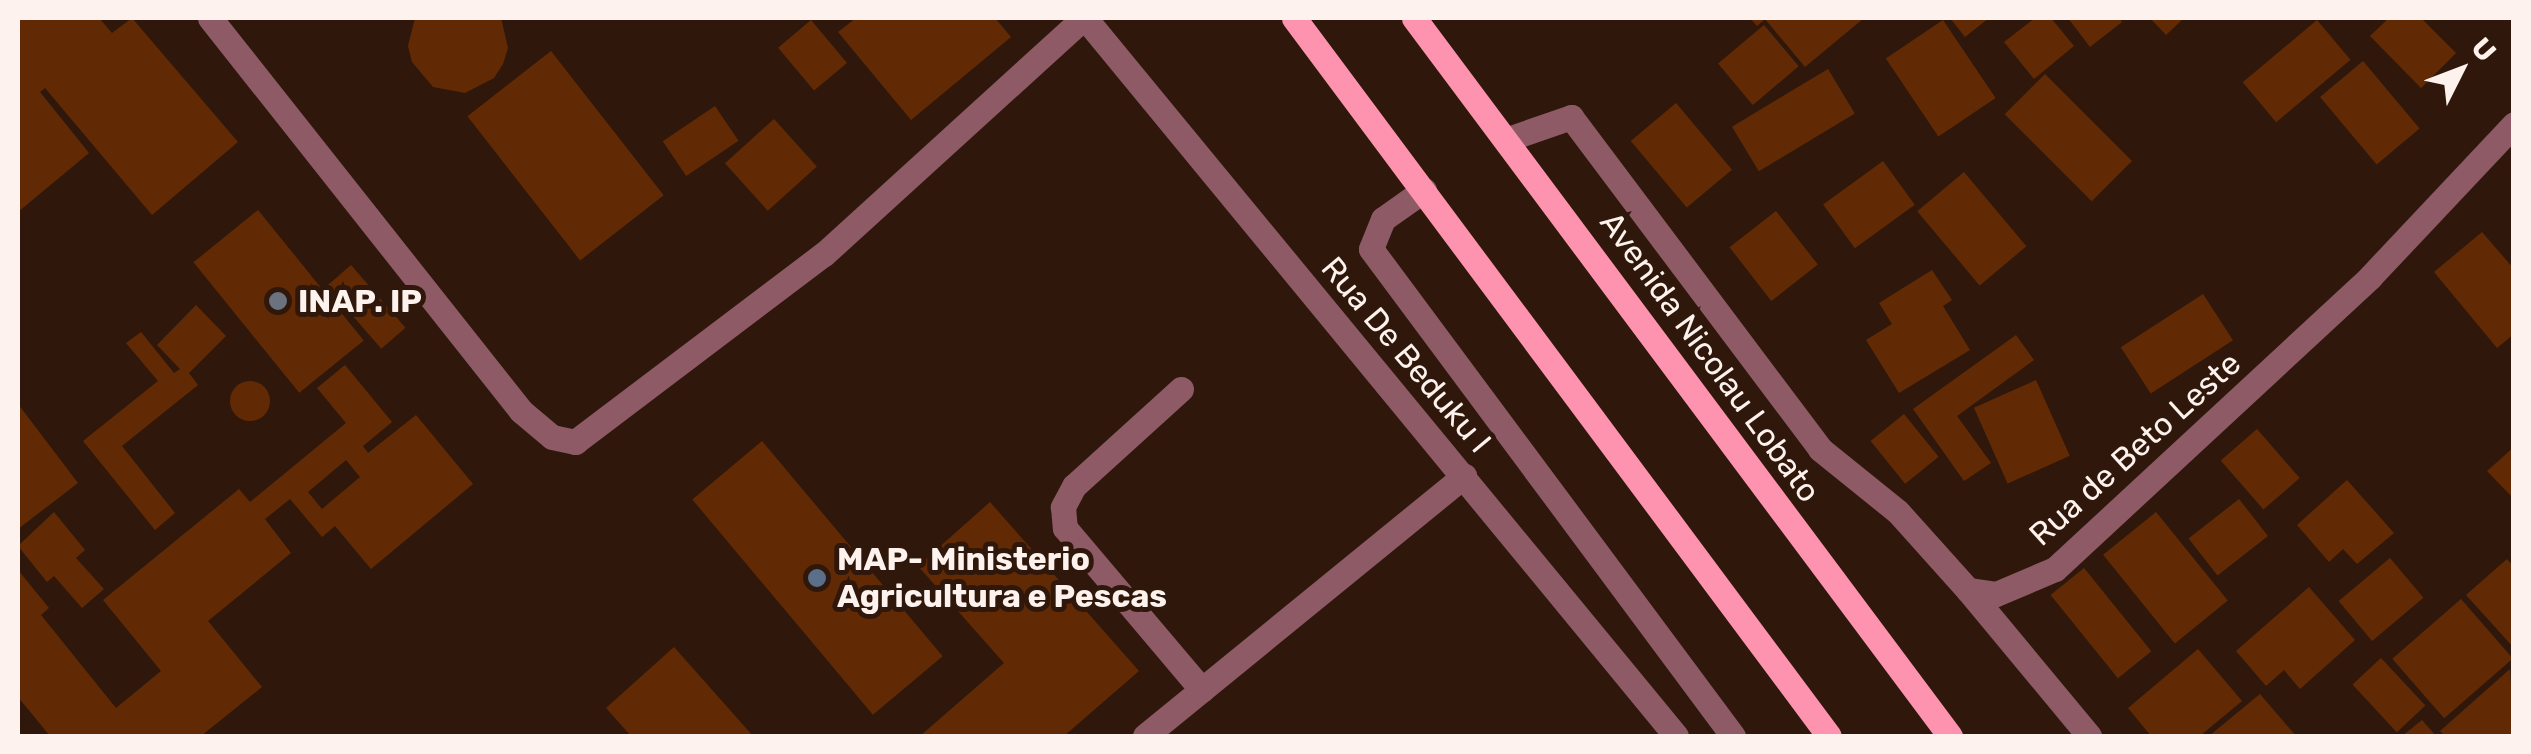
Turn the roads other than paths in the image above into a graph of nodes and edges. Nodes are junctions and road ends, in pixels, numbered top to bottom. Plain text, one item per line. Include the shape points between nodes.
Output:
1 (210, 18) edge
2 (1084, 18) edge
3 (1294, 18) edge
4 (1414, 18) edge
5 (2514, 124) edge
6 (1508, 140) junction
7 (1424, 190) junction
8 (1181, 389) dead end
9 (1464, 476) junction
10 (1968, 590) junction
11 (1202, 690) junction
12 (1145, 736) edge
13 (1676, 736) edge
14 (1733, 736) edge
15 (1829, 736) edge
16 (1950, 736) edge
17 (2089, 736) edge

1 - 2 street via 520,411 552,437 574,442 824,254
2 - 9 street, Rua De Beduku I
3 - 7 main road
4 - 6 main road, Avenida Nicolau Lobato
5 - 10 street, Rua de Beto Leste via 2370,277 2055,569 2010,592
6 - 10 street via 1571,116 1820,449 1898,512
6 - 16 main road, Avenida Nicolau Lobato
7 - 14 street via 1383,219 1371,249
7 - 15 main road
8 - 11 street via 1074,486 1063,507 1066,528
9 - 11 street
9 - 13 street, Rua De Beduku I
10 - 17 street
11 - 12 street

